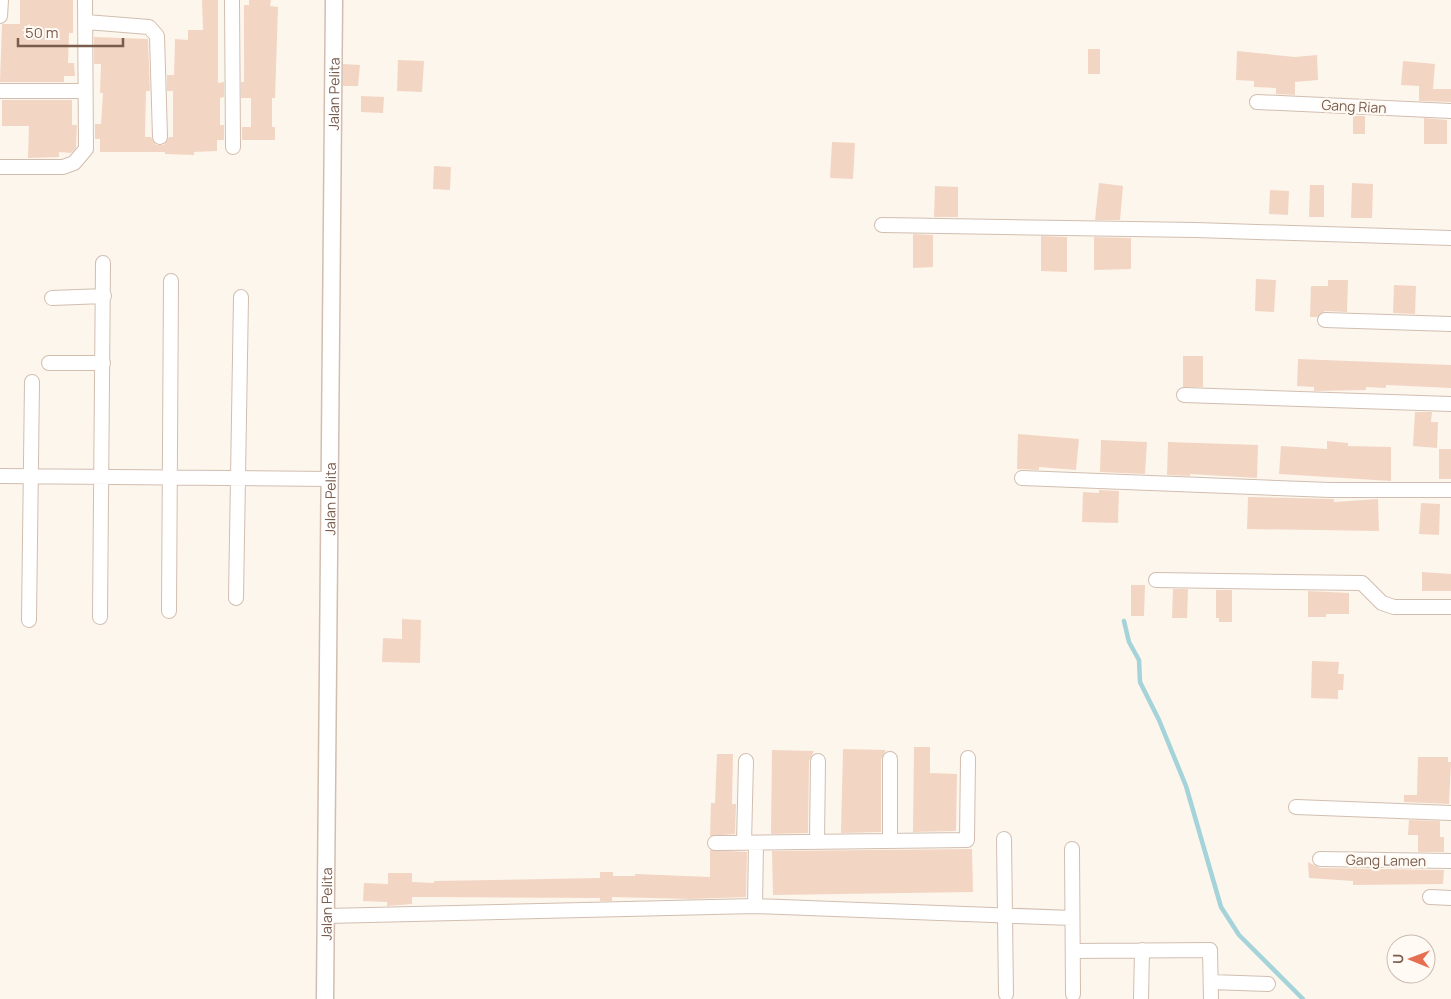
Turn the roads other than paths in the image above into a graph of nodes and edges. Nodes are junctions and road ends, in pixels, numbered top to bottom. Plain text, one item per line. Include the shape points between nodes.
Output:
1 (1, 0) edge
2 (85, 0) edge
3 (232, 0) edge
4 (334, 0) edge
5 (0, 16) edge
6 (86, 22) junction
7 (0, 91) edge
8 (85, 91) junction
9 (1257, 102) dead end
10 (1451, 111) edge
11 (160, 137) dead end
12 (233, 146) dead end
13 (0, 167) edge
14 (882, 225) dead end
15 (1451, 238) edge
16 (103, 263) dead end
17 (171, 281) dead end
18 (104, 296) junction
19 (241, 297) dead end
20 (52, 298) dead end
21 (1325, 320) dead end
22 (1451, 324) edge
23 (49, 363) dead end
24 (103, 363) junction
25 (32, 382) dead end
26 (1184, 395) dead end
27 (1451, 404) edge
28 (0, 476) edge
29 (30, 476) junction
30 (101, 477) junction
31 (170, 478) junction
32 (239, 478) junction
33 (1022, 478) dead end
34 (329, 479) junction
35 (1451, 490) edge
36 (1156, 580) dead end
37 (236, 598) dead end
38 (1451, 607) edge
39 (169, 611) dead end
40 (100, 617) dead end
41 (29, 620) dead end
42 (968, 758) dead end
43 (890, 759) dead end
44 (746, 761) dead end
45 (818, 761) dead end
46 (1296, 807) dead end
47 (1451, 813) edge
48 (1004, 839) dead end
49 (890, 841) junction
50 (817, 842) junction
51 (716, 843) dead end
52 (750, 843) junction
53 (1072, 849) dead end
54 (1320, 859) dead end
55 (1451, 861) edge
56 (1430, 897) dead end
57 (1451, 898) edge
58 (755, 906) junction
59 (1005, 915) junction
60 (326, 916) junction
61 (1072, 918) junction
62 (1142, 950) junction
63 (1073, 951) junction
64 (1211, 982) junction
65 (1268, 984) dead end
66 (1006, 994) dead end
67 (1073, 994) dead end
68 (325, 999) edge
69 (1141, 999) edge
70 (1210, 999) edge

1 - 5 street
2 - 6 street
3 - 12 street
4 - 34 street, Jalan Pelita
6 - 8 street
6 - 11 street via 149,27 157,36
7 - 8 street
8 - 13 street via 86,149 74,163 63,167
9 - 10 street, Gang Rian
14 - 15 street
16 - 18 street
17 - 31 street
18 - 20 street
18 - 24 street
19 - 32 street
21 - 22 street
23 - 24 street
24 - 30 street
25 - 29 street
26 - 27 street
28 - 29 street
29 - 30 street
29 - 41 street
30 - 31 street
30 - 40 street
31 - 32 street
31 - 39 street
32 - 34 street
32 - 37 street
33 - 35 street via 1330,490
34 - 60 street, Jalan Pelita
36 - 38 street via 1362,582 1382,603 1394,607
42 - 49 street via 967,840
43 - 49 street
44 - 52 street
45 - 50 street
46 - 47 street
48 - 59 street
49 - 50 street
50 - 52 street
51 - 52 street
52 - 58 street
53 - 61 street
54 - 55 street, Gang Lamen
56 - 57 street
58 - 59 street
58 - 60 street
59 - 61 street
59 - 66 street
60 - 68 street, Jalan Pelita
61 - 63 street
62 - 63 street
62 - 64 street via 1210,950
62 - 69 street
63 - 67 street
64 - 65 street
64 - 70 street

